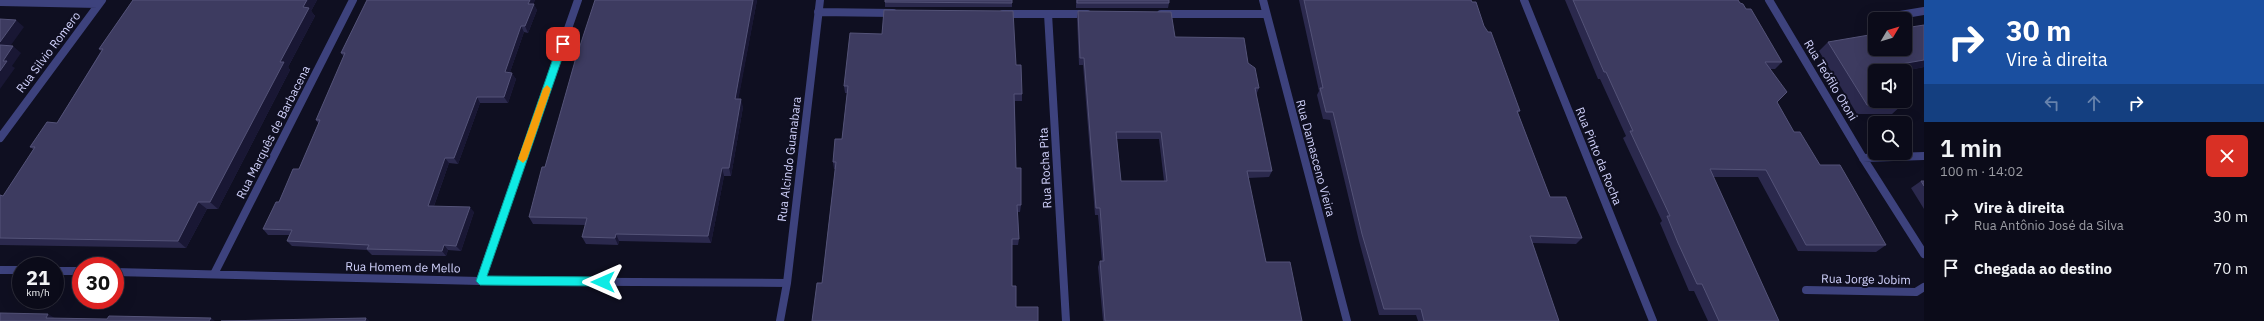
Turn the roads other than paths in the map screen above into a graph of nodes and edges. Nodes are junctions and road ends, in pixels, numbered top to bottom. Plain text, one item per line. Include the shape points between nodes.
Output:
1 (352, 0) edge
2 (578, 0) edge
3 (820, 0) edge
4 (1263, 0) edge
5 (1524, 0) edge
6 (1769, 0) edge
7 (0, 2) edge
8 (100, 2) edge
9 (1924, 11) edge
10 (818, 12) junction
11 (898, 13) edge
12 (1912, 13) edge
13 (993, 14) edge
14 (1048, 14) junction
15 (1095, 14) edge
16 (1149, 14) edge
17 (1266, 14) junction
18 (0, 138) edge
19 (1924, 156) edge
20 (1863, 158) junction
21 (1924, 254) edge
22 (0, 270) edge
23 (12, 270) edge
24 (124, 272) edge
25 (214, 274) junction
26 (480, 281) junction
27 (787, 283) junction
28 (1924, 287) edge
29 (1806, 290) dead end
30 (780, 321) edge
31 (1066, 321) edge
32 (1347, 321) edge
33 (1652, 321) edge

1 - 25 street, Rua Marquês de Barbacena
2 - 26 street
3 - 10 street, Rua Alcindo Guanabara
4 - 17 street, Rua Damasceno Vieira
5 - 33 street, Rua Pinto da Rocha
6 - 20 street, Rua Teófilo Otoni
7 - 8 street
8 - 18 street, Rua Silvio Romero
9 - 12 street
10 - 11 street
10 - 27 street, Rua Alcindo Guanabara
13 - 14 street
14 - 15 street
14 - 31 street, Rua Rocha Pita
16 - 17 street
17 - 32 street, Rua Damasceno Vieira
19 - 20 street
20 - 21 street, Rua Teófilo Otoni
22 - 23 street
24 - 25 street, Rua Homem de Mello
25 - 26 street, Rua Homem de Mello
26 - 27 street, Rua Homem de Mello
27 - 30 street, Rua Alcindo Guanabara
28 - 29 street, Rua Jorge Jobim via 1916,292

